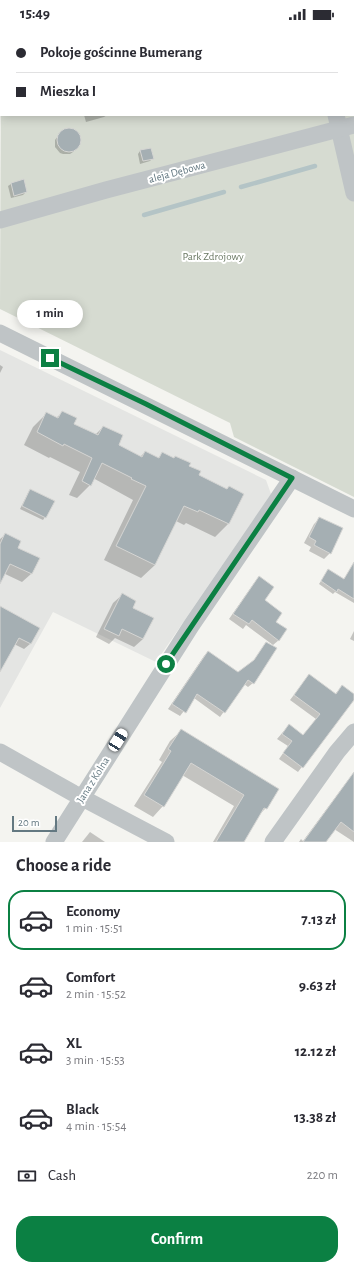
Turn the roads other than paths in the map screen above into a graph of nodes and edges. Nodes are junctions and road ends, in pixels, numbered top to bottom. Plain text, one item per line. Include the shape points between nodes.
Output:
1 (343, 123) edge
2 (354, 193) edge
3 (0, 220) edge
4 (0, 333) edge
5 (292, 478) junction
6 (354, 509) edge
7 (354, 732) edge
8 (0, 752) edge
9 (82, 798) junction
10 (54, 842) edge
11 (166, 842) edge
12 (273, 842) edge

1 - 2 street
1 - 3 street, aleja Dębowa
4 - 5 street
5 - 6 street
5 - 9 street, Jana z Kolna via 183,639
7 - 12 street
8 - 9 street
9 - 10 street, Jana z Kolna
9 - 11 street

